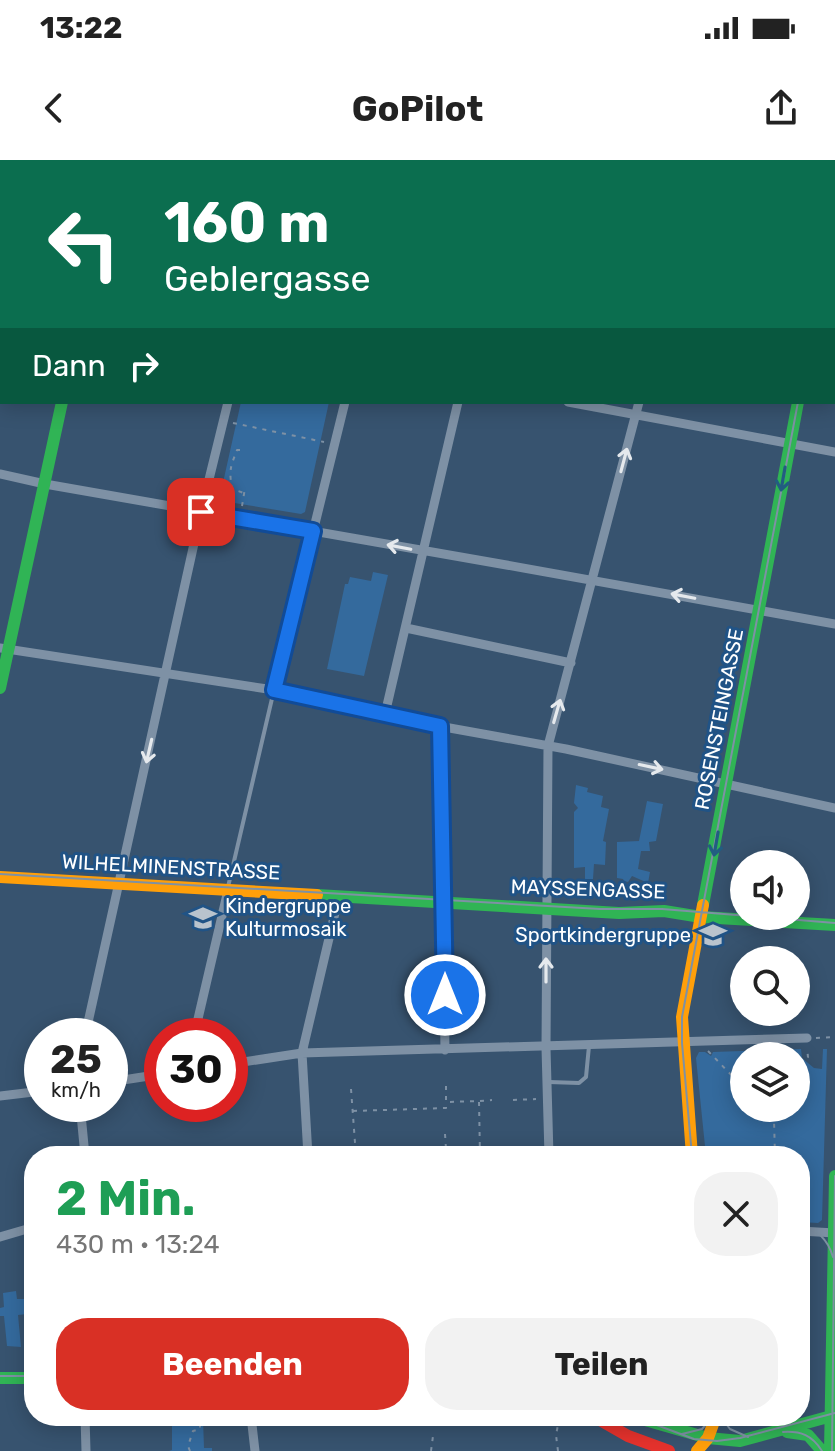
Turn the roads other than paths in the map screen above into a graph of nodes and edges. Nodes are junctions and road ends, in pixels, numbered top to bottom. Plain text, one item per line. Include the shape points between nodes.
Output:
1 (62, 404) edge
2 (228, 404) edge
3 (345, 404) edge
4 (458, 404) edge
5 (579, 404) edge
6 (638, 404) edge
7 (798, 404) edge
8 (636, 414) junction
9 (790, 443) junction
10 (835, 452) edge
11 (0, 474) edge
12 (45, 484) junction
13 (201, 512) junction
14 (313, 531) junction
15 (423, 551) junction
16 (592, 579) junction
17 (759, 610) junction
18 (835, 624) edge
19 (406, 628) junction
20 (4, 649) edge
21 (571, 663) junction
22 (166, 675) junction
23 (0, 688) edge
24 (274, 690) junction
25 (385, 714) junction
26 (440, 726) junction
27 (548, 746) junction
28 (727, 784) junction
29 (835, 808) edge
30 (0, 877) edge
31 (120, 884) junction
32 (228, 890) junction
33 (339, 896) junction
34 (444, 902) junction
35 (546, 908) junction
36 (701, 917) junction
37 (835, 925) edge
38 (89, 1018) edge
39 (198, 1018) edge
40 (807, 1038) road end
41 (682, 1043) junction
42 (589, 1046) junction
43 (546, 1048) junction
44 (445, 1050) junction
45 (302, 1053) junction
46 (248, 1061) edge
47 (547, 1082) junction
48 (24, 1093) edge
49 (0, 1096) edge
50 (82, 1122) edge
51 (84, 1146) edge
52 (307, 1146) edge
53 (549, 1146) edge
54 (691, 1146) edge
55 (835, 1176) edge
56 (24, 1230) edge
57 (810, 1232) edge
58 (834, 1233) edge
59 (0, 1237) edge
60 (0, 1378) edge
61 (24, 1378) edge
62 (833, 1415) edge
63 (810, 1422) edge
64 (85, 1426) edge
65 (252, 1426) edge
66 (610, 1426) edge
67 (666, 1426) edge
68 (712, 1426) edge
69 (794, 1426) edge
70 (777, 1431) junction
71 (708, 1438) junction
72 (740, 1441) junction
73 (86, 1451) edge
74 (255, 1451) edge
75 (669, 1451) edge
76 (697, 1451) edge
77 (725, 1451) edge
78 (822, 1451) edge
79 (830, 1451) edge

1 - 12 street
2 - 13 street
3 - 14 street
4 - 15 street
5 - 8 street
6 - 8 street
7 - 9 street, ROSENSTEINGASSE
8 - 9 street
16 -> 8 street
9 - 10 street
9 -> 17 street, ROSENSTEINGASSE
11 - 12 street
12 - 13 street
12 - 20 street
13 - 14 street
13 - 22 street
15 -> 14 street
14 - 24 street
15 - 16 street
15 - 19 street
17 -> 16 street
16 - 21 street
17 - 18 street
17 - 28 street, ROSENSTEINGASSE
19 - 21 street
19 - 25 street
20 - 22 street
20 - 23 street
27 -> 21 street
22 - 24 street
22 -> 31 street
24 - 25 street
24 - 32 lane
25 - 26 street
26 - 27 street
26 - 34 street
27 -> 28 street
27 - 35 street
28 - 29 street
28 -> 36 street, ROSENSTEINGASSE
30 - 31 street, WILHELMINENSTRASSE
31 - 32 street, WILHELMINENSTRASSE
31 - 38 street
32 - 33 street, WILHELMINENSTRASSE
32 - 39 street
33 - 34 street, MAYSSENGASSE
33 - 45 street
34 - 35 street, MAYSSENGASSE
34 - 44 street
35 - 36 street, MAYSSENGASSE
43 -> 35 street
36 - 37 street, MAYSSENGASSE
36 - 41 street, ROSENSTEINGASSE
40 - 41 street
41 - 42 street
41 - 54 street, ROSENSTEINGASSE
42 - 43 street
42 - 47 lane via 586,1077 579,1083
43 - 44 street
43 - 47 street
44 - 45 street
45 - 46 street
45 - 52 street
47 - 53 street
48 - 49 street
50 - 51 street
55 - 58 street
56 - 59 street
57 - 58 street
58 - 62 street
60 - 61 street
62 - 63 street
62 - 79 street
64 - 73 street
65 - 74 street
66 - 75 street
67 - 71 street
68 - 71 street
69 - 70 street
70 - 72 street
70 - 78 street via 808,1435
71 - 72 street
71 - 76 street
72 - 77 street

